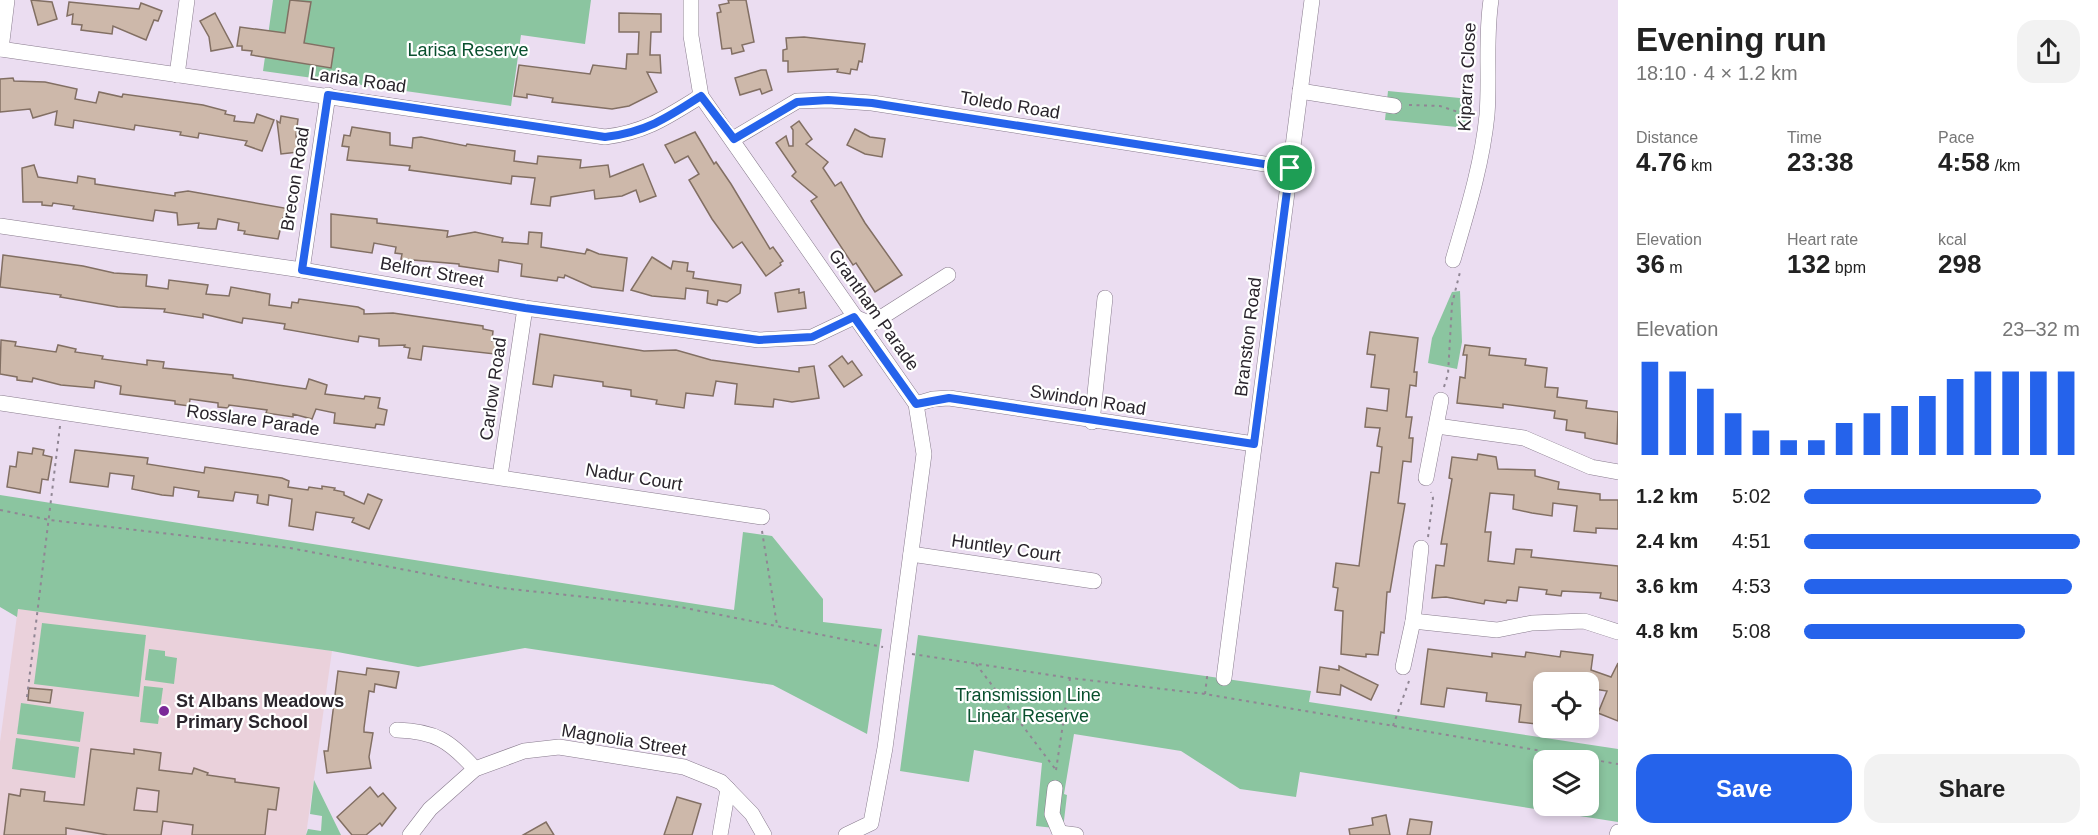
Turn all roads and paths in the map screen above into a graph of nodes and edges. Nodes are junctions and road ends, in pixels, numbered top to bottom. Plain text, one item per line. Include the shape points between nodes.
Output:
1 (7, 0) edge
2 (186, 0) edge
3 (691, 0) edge
4 (1312, 0) edge
5 (1491, 0) edge
6 (0, 49) edge
7 (177, 75) junction
8 (1300, 91) junction
9 (328, 95) junction
10 (701, 96) junction
11 (1394, 106) joint
12 (1486, 120) junction
13 (734, 139) junction
14 (1290, 168) junction
15 (0, 226) edge
16 (1453, 260) joint
17 (302, 270) junction
18 (948, 275) dead end
19 (1106, 298) dead end
20 (525, 308) junction
21 (854, 317) junction
22 (1441, 400) joint
23 (0, 403) edge
24 (916, 404) junction
25 (61, 411) junction
26 (1092, 422) junction
27 (1437, 426) junction
28 (1254, 444) junction
29 (1618, 472) edge
30 (500, 476) junction
31 (1426, 478) joint
32 (0, 510) edge
33 (762, 517) joint
34 (51, 520) junction
35 (1421, 548) joint
36 (911, 554) junction
37 (1095, 581) dead end
38 (1413, 621) junction
39 (777, 626) junction
40 (1618, 632) edge
41 (890, 648) dead end
42 (905, 653) dead end
43 (976, 664) junction
44 (1402, 667) joint
45 (1070, 678) junction
46 (1224, 678) dead end
47 (27, 697) dead end
48 (1393, 726) junction
49 (397, 730) dead end
50 (1618, 764) edge
51 (475, 769) junction
52 (1056, 770) junction
53 (1055, 788) joint
54 (728, 789) junction
55 (1059, 834) edge
56 (411, 835) edge
57 (720, 835) edge
58 (764, 835) edge
59 (846, 835) edge
60 (1076, 835) edge

1 - 6 street
2 - 7 street
3 - 10 street, Grantham Parade via 691,36
4 - 8 street, Branston Road
5 - 12 street, Kiparra Close via 1486,33
6 - 7 street, Larisa Road
7 - 9 street, Larisa Road
8 - 11 street
8 - 14 street, Branston Road
9 - 10 street, Larisa Road via 605,137 654,126
9 - 17 street, Brecon Road
10 - 13 street, Grantham Parade
11 - 12 path via 1440,106
12 - 16 street, Kiparra Close via 1479,167
13 - 14 street, Toledo Road via 797,102 828,100 872,103
13 - 21 street, Grantham Parade
14 - 28 street, Branston Road
15 - 17 street, Belfort Street
16 - 22 path via 1461,270 1452,304 1448,374
17 - 20 street, Belfort Street
18 - 21 street via 871,324
19 - 26 street
20 - 21 street, Belfort Street via 759,340 812,337
20 - 30 street, Carlow Road
21 - 24 street, Grantham Parade
22 - 27 street
23 - 25 street, Rosslare Parade
24 - 26 street, Swindon Road via 949,398
24 - 36 street, Grantham Parade via 924,454
25 - 30 street, Rosslare Parade
25 - 34 path
26 - 28 street, Swindon Road
27 - 29 street via 1524,438 1591,467
27 - 31 street
28 - 46 street, Branston Road
30 - 33 street, Nadur Court
31 - 35 path via 1433,498 1427,541
32 - 34 path
33 - 39 path via 762,542
34 - 39 path via 290,548 501,588 680,607
34 - 47 path
35 - 38 street
36 - 37 street, Huntley Court
36 - 59 street, Grantham Parade via 871,823
38 - 40 street via 1497,630 1532,623 1584,621
38 - 44 street
39 - 41 path
42 - 43 path
43 - 45 path
43 - 52 path
44 - 48 path via 1410,678
45 - 48 path via 1205,694
45 - 52 path
48 - 50 path
49 - 51 street via 422,731 442,739
51 - 54 street, Magnolia Street via 524,751 559,747 684,767 721,782
51 - 56 street, Magnolia Street via 430,808
52 - 53 path
53 - 55 street via 1052,814
54 - 57 street
54 - 58 street, Magnolia Street via 752,814
55 - 60 street

